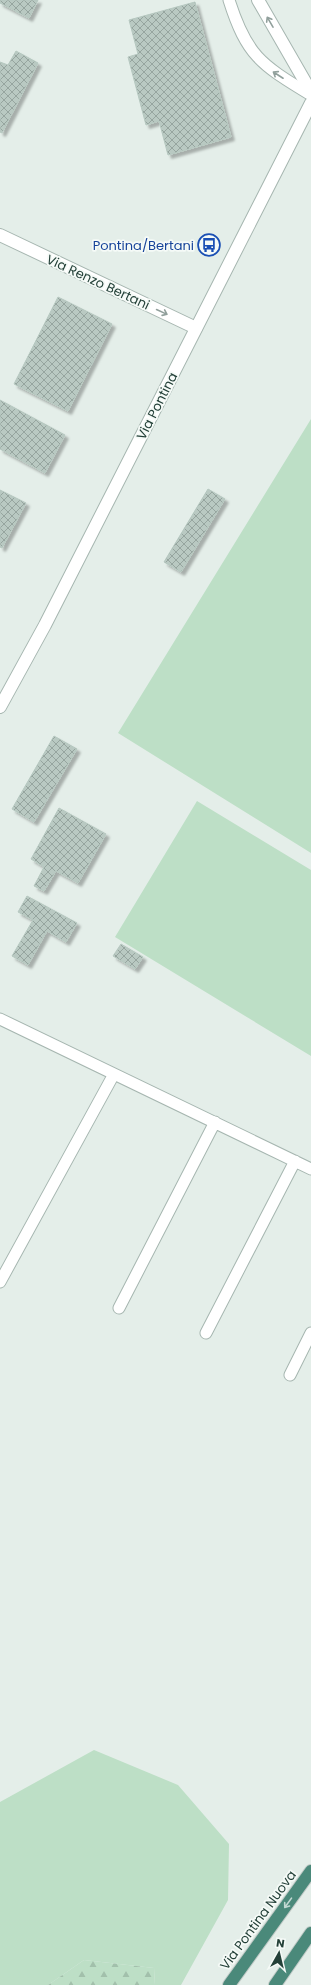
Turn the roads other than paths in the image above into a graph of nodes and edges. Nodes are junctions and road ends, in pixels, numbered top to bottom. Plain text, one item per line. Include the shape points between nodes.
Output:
1 (229, 0) edge
2 (258, 0) edge
3 (311, 92) edge
4 (311, 95) edge
5 (311, 103) edge
6 (0, 235) edge
7 (196, 328) junction
8 (0, 707) edge
9 (0, 1019) edge
10 (114, 1074) junction
11 (215, 1122) junction
12 (294, 1161) junction
13 (311, 1169) edge
14 (0, 1282) edge
15 (119, 1308) dead end
16 (206, 1333) dead end
17 (311, 1333) edge
18 (290, 1375) dead end
19 (311, 1871) edge
20 (311, 1934) edge
21 (229, 1985) edge
22 (275, 1985) edge

4 -> 1 lane via 275,73 254,54 240,32
3 -> 2 street
5 - 7 street, Via Pontina
6 -> 7 street, Via Renzo Bertani
7 - 8 street, Via Pontina via 45,625
9 - 10 lane
10 - 11 lane
10 - 14 lane
11 - 12 lane
11 - 15 lane
12 - 13 lane
12 - 16 lane
17 - 18 lane
19 -> 21 highway, Via Pontina Nuova
20 - 22 highway

